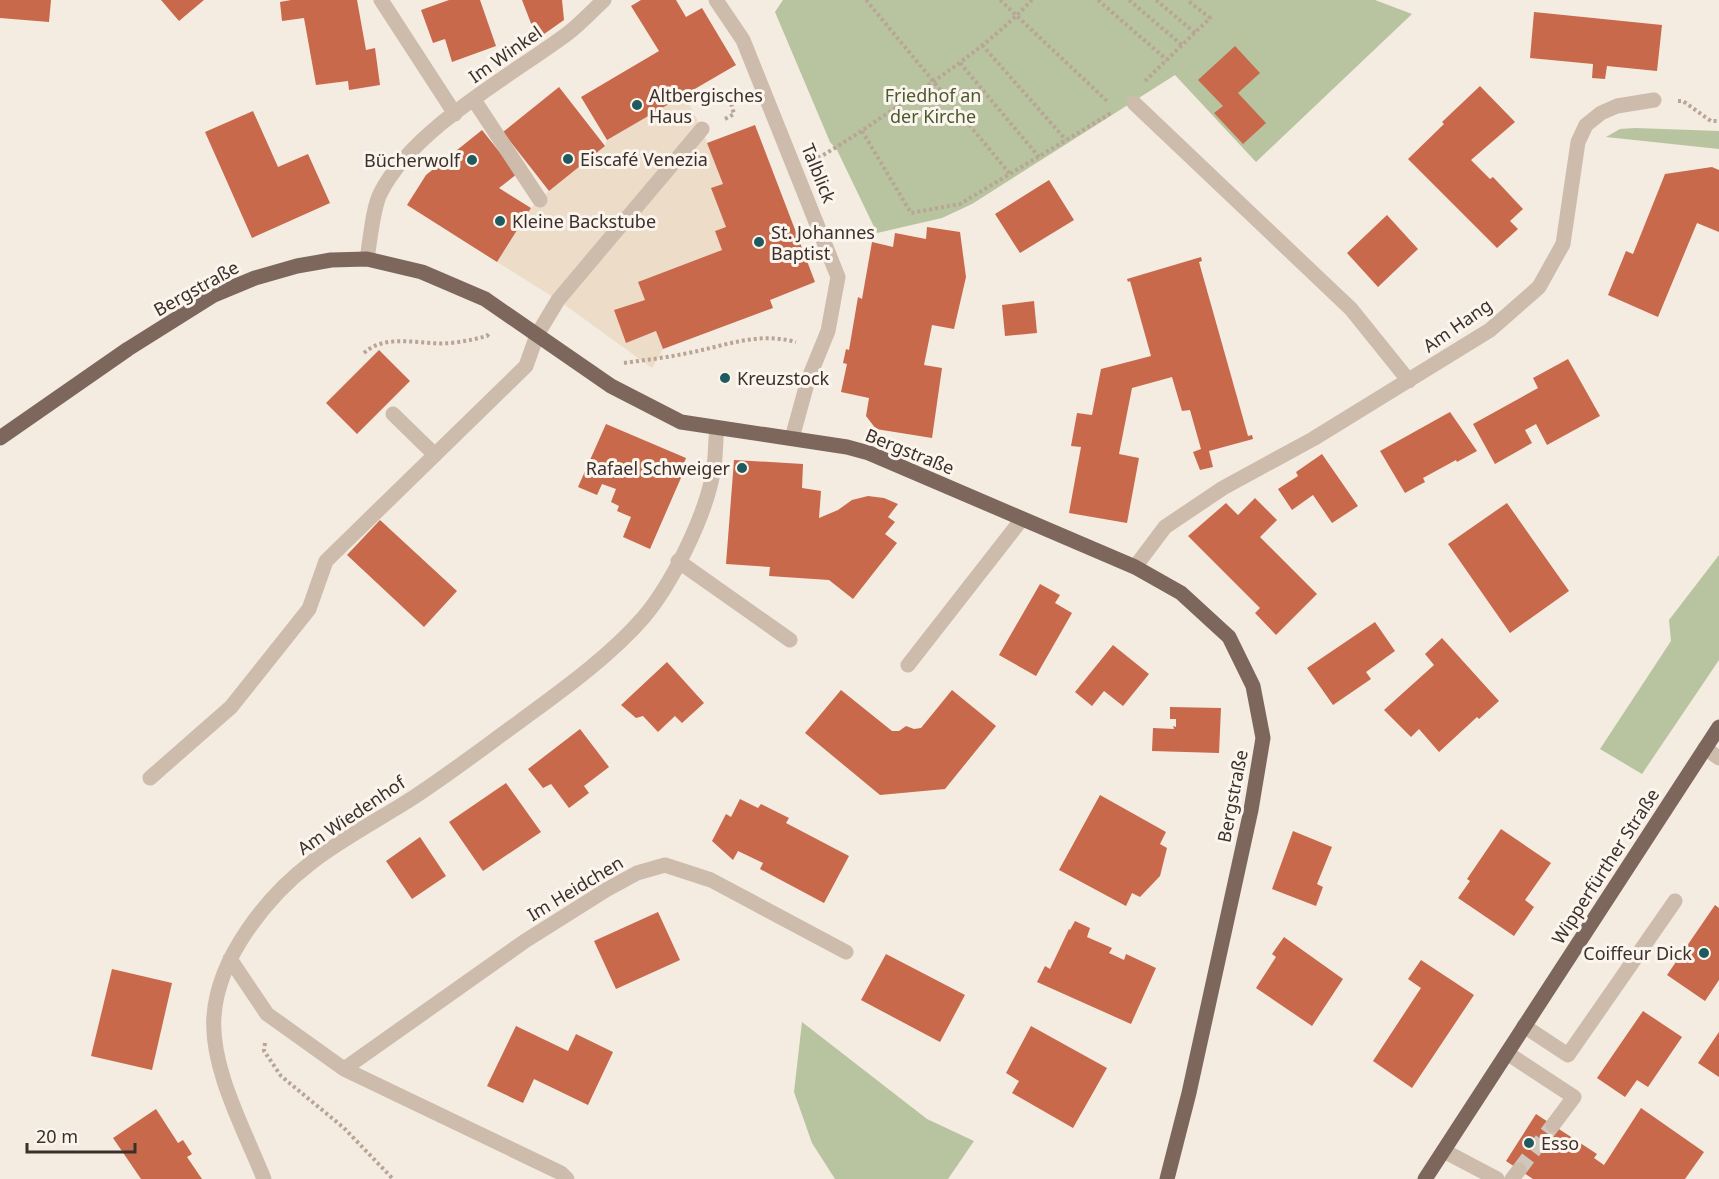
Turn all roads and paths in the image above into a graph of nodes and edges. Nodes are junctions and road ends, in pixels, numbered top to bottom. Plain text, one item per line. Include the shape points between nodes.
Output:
1 (381, 0) edge
2 (604, 0) edge
3 (716, 0) edge
4 (866, 0) edge
5 (999, 0) edge
6 (1032, 0) edge
7 (1098, 0) edge
8 (1129, 0) edge
9 (1156, 0) edge
10 (1187, 0) edge
11 (1017, 16) junction
12 (1195, 33) junction
13 (982, 45) junction
14 (1182, 45) junction
15 (1167, 60) junction
16 (960, 63) junction
17 (933, 82) junction
18 (1142, 85) dead end
19 (729, 96) dead end
20 (474, 100) junction
21 (1654, 100) joint
22 (1134, 103) joint
23 (1116, 109) junction
24 (455, 114) junction
25 (735, 114) dead end
26 (1719, 121) edge
27 (702, 129) dead end
28 (862, 131) junction
29 (1066, 140) junction
30 (835, 148) dead end
31 (1038, 156) junction
32 (1010, 174) junction
33 (540, 200) dead end
34 (367, 259) junction
35 (507, 314) junction
36 (537, 335) junction
37 (820, 349) junction
38 (364, 353) dead end
39 (589, 370) junction
40 (1409, 381) junction
41 (393, 414) dead end
42 (717, 429) junction
43 (0, 438) edge
44 (792, 438) junction
45 (435, 455) junction
46 (1022, 519) junction
47 (678, 561) junction
48 (1135, 567) junction
49 (790, 640) dead end
50 (908, 665) dead end
51 (1719, 727) edge
52 (1705, 748) junction
53 (1719, 758) edge
54 (150, 778) dead end
55 (1675, 901) dead end
56 (846, 952) dead end
57 (230, 959) junction
58 (267, 1014) junction
59 (1524, 1026) junction
60 (1507, 1053) junction
61 (344, 1069) junction
62 (1553, 1125) tunnel mouth
63 (1444, 1151) junction
64 (264, 1179) edge
65 (393, 1179) edge
66 (567, 1179) edge
67 (1167, 1179) edge
68 (1425, 1179) edge
69 (1497, 1179) edge

1 - 24 street
2 - 20 street, Im Winkel via 570,32
3 - 37 street, Talblick via 743,40 838,277 828,331
4 - 17 path
5 - 11 path
6 - 11 path
7 - 15 path
8 - 14 path
9 - 12 path
10 - 12 path via 1210,18
11 - 13 path
11 - 23 path
12 - 14 path
13 - 16 path
13 - 29 path
14 - 15 path
15 - 18 path
16 - 17 path
16 - 31 path
17 - 28 path
17 - 32 path
19 - 25 path
20 - 24 street, Im Winkel
20 - 33 street
21 - 26 path via 1683,101 1711,121
21 - 40 street, Am Hang via 1617,106 1587,125 1578,142 1563,244 1539,287 1490,330
22 - 23 path
22 - 40 street via 1352,309
23 - 29 path
24 - 34 street, Im Winkel via 415,148 380,194
27 - 36 street via 558,300
28 - 30 path
28 - 32 path via 911,213 960,204
29 - 31 path
31 - 32 path
34 - 35 main road, Bergstraße via 422,272 485,299
34 - 43 main road, Bergstraße via 297,266 214,295
35 - 36 main road, Bergstraße
35 - 38 path via 487,336 449,344 385,343 373,345
36 - 39 main road, Bergstraße
36 - 45 street via 526,366
37 - 39 path via 779,337 759,338
37 - 44 street, Talblick
39 - 42 main road, Bergstraße via 611,386 681,422
40 - 48 street, Am Hang via 1223,488 1165,527
41 - 45 street
42 - 44 main road, Bergstraße
42 - 47 street, Am Wiedenhof via 705,505
44 - 46 main road, Bergstraße via 869,453
45 - 54 street via 326,561 309,609 231,707
46 - 48 main road, Bergstraße
46 - 50 street
47 - 49 street
47 - 57 street, Am Wiedenhof via 643,618 601,657 413,798 311,862 268,903
48 - 67 main road, Bergstraße via 1181,593 1229,637 1253,686 1263,738 1190,1093
51 - 52 main road, Wipperfürther Straße
52 - 53 street
52 - 59 main road, Wipperfürther Straße
55 - 59 street via 1568,1054
56 - 61 street, Im Heidchen via 711,880 665,865 637,873 525,941
57 - 58 street
57 - 64 street, Am Wiedenhof via 214,1015 215,1042 221,1073
58 - 61 street
58 - 65 path via 264,1051 280,1076 344,1128
59 - 60 main road, Wipperfürther Straße
60 - 62 street via 1575,1097
60 - 63 main road, Wipperfürther Straße
61 - 66 street
63 - 68 main road, Wipperfürther Straße
63 - 69 street

